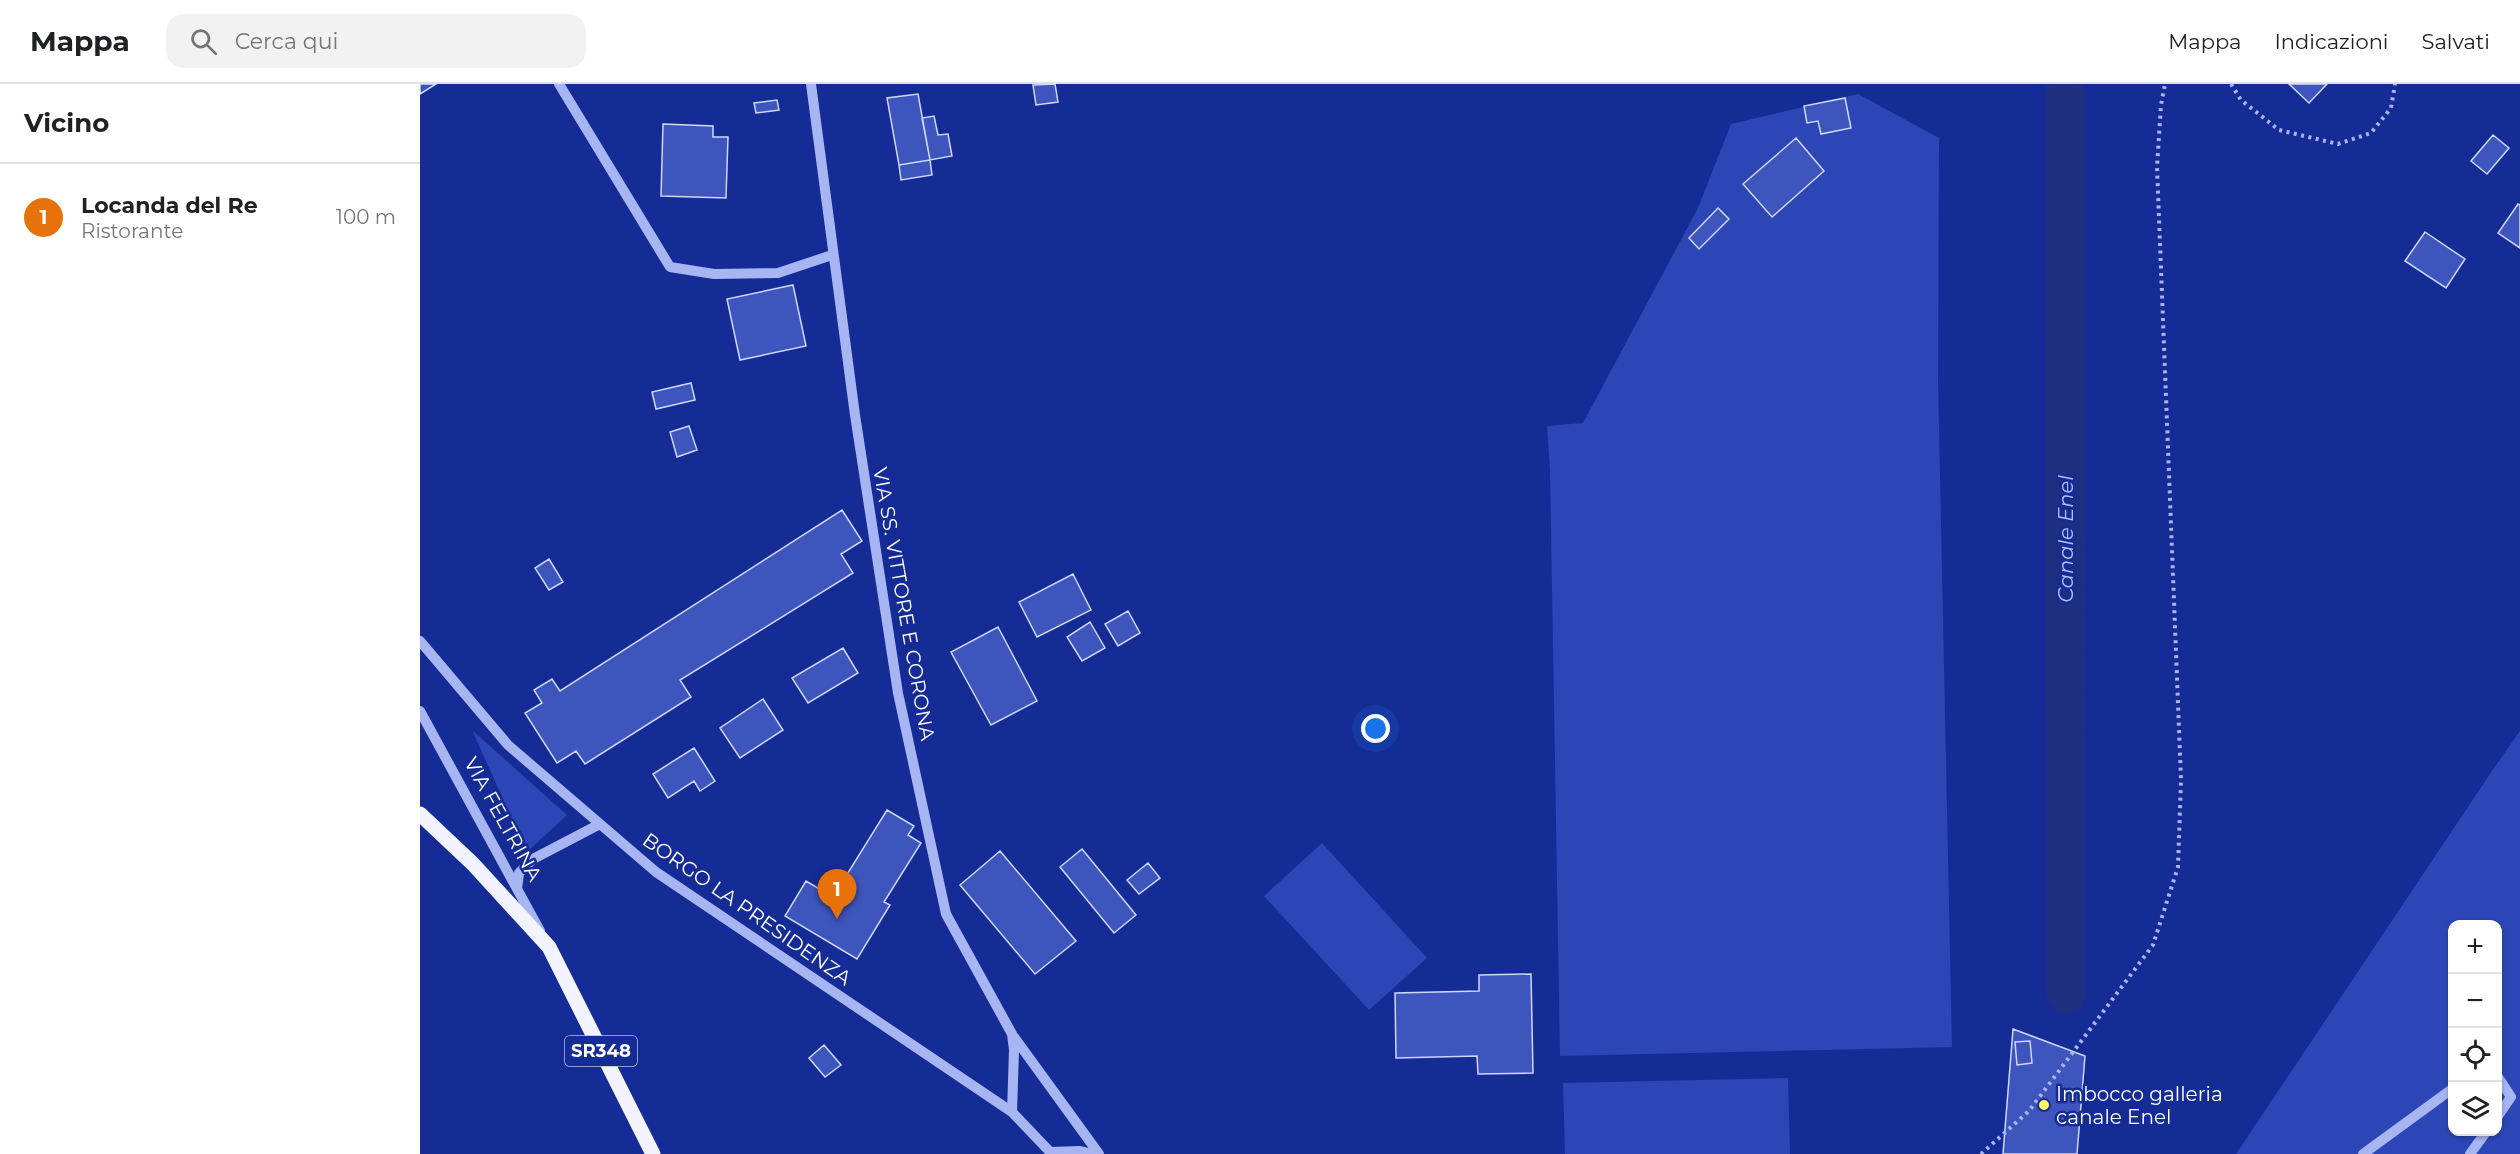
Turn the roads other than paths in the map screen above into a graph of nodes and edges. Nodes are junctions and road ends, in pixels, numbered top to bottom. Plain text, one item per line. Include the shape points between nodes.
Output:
1 (559, 84) edge
2 (812, 84) edge
3 (832, 255) junction
4 (420, 641) edge
5 (420, 711) edge
6 (420, 814) edge
7 (600, 824) junction
8 (517, 889) junction
9 (549, 947) junction
10 (1012, 1034) junction
11 (2502, 1083) edge
12 (2448, 1092) edge
13 (2502, 1110) edge
14 (1012, 1112) junction
15 (2483, 1136) edge
16 (1051, 1153) edge
17 (653, 1154) edge
18 (1093, 1154) edge
19 (1099, 1154) edge
20 (2362, 1154) edge
21 (2470, 1154) edge

1 - 3 street via 670,267 714,274 778,273
2 - 3 street, VIA SS. VITTORE E CORONA
3 - 10 street, VIA SS. VITTORE E CORONA via 898,693 946,914
4 - 7 street, BORGO LA PRESIDENZA via 508,745
5 - 8 street, VIA FELTRINA
6 - 9 main road, VIA FELTRINA via 473,864
7 - 8 street via 532,859 519,873
7 - 14 street, BORGO LA PRESIDENZA via 656,872
8 - 9 street, VIA FELTRINA
9 - 17 main road, VIA FELTRINA / SR348
10 - 14 street, VIA SS. VITTORE E CORONA
10 - 19 street
11 - 13 street via 2511,1096
12 - 20 street
14 - 16 street, BORGO LA PRESIDENZA
15 - 21 street
16 - 18 street

